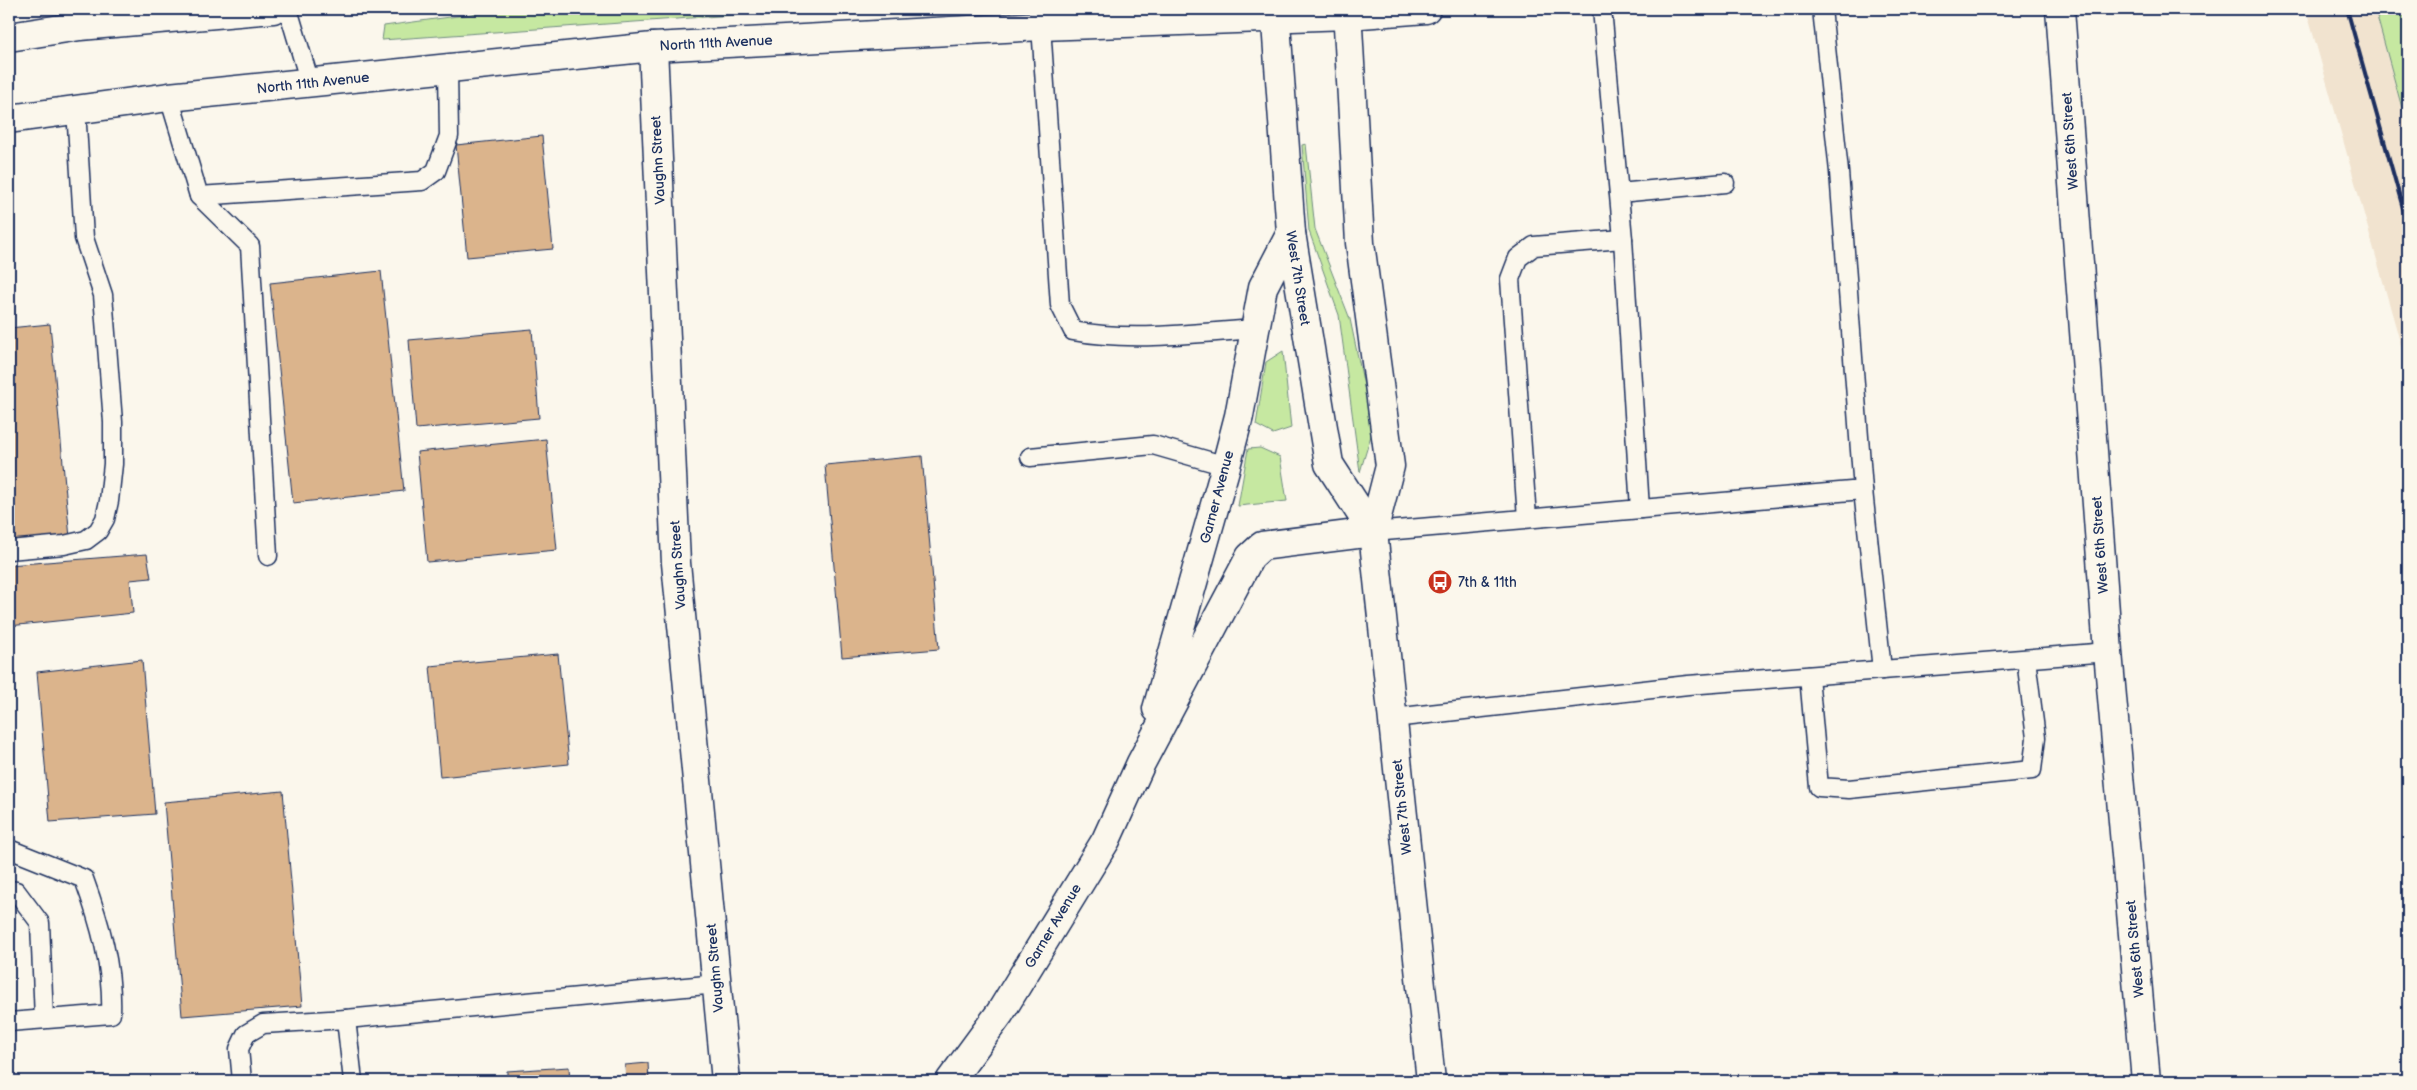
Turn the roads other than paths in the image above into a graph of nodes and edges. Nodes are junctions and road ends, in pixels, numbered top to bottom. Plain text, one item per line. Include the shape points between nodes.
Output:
1 (273, 9) edge
2 (288, 9) edge
3 (1426, 9) edge
4 (1602, 9) edge
5 (1822, 9) edge
6 (2060, 9) edge
7 (1347, 12) edge
8 (1276, 13) edge
9 (1041, 26) junction
10 (9, 37) edge
11 (654, 46) junction
12 (448, 68) junction
13 (310, 83) junction
14 (169, 97) junction
15 (76, 109) junction
16 (9, 119) edge
17 (1725, 183) dead end
18 (1619, 192) junction
19 (199, 196) junction
20 (1290, 233) junction
21 (1623, 239) junction
22 (1255, 329) junction
23 (1030, 457) dead end
24 (1226, 466) junction
25 (1863, 490) junction
26 (1640, 509) junction
27 (1527, 518) junction
28 (1373, 532) junction
29 (9, 550) edge
30 (268, 556) dead end
31 (2108, 652) junction
32 (2026, 659) junction
33 (1882, 670) junction
34 (1809, 676) junction
35 (1393, 718) junction
36 (1141, 763) junction
37 (9, 849) edge
38 (9, 890) edge
39 (717, 984) junction
40 (346, 1018) junction
41 (44, 1019) junction
42 (9, 1022) edge
43 (242, 1081) edge
44 (353, 1081) edge
45 (726, 1081) edge
46 (950, 1081) edge
47 (1431, 1081) edge
48 (2146, 1081) edge

1 - 10 street via 80,26
2 - 13 lane
3 - 7 street, North 11th Avenue
4 - 18 lane
5 - 25 lane via 1840,182
6 - 31 street, West 6th Street
7 - 8 street, North 11th Avenue
7 - 28 street, West 7th Street via 1360,243 1390,466
8 - 9 street, North 11th Avenue
8 - 20 street, West 7th Street
9 - 11 street, North 11th Avenue
9 - 22 lane via 1060,306 1074,331 1169,335
11 - 12 street, North 11th Avenue
11 - 39 street, Vaughn Street via 676,563
12 - 13 street, North 11th Avenue
12 - 19 lane via 449,136 436,171 422,181
13 - 14 street, North 11th Avenue
14 - 15 street, North 11th Avenue
14 - 19 lane
15 - 16 street, North 11th Avenue
15 - 29 lane via 84,238 103,295 114,464 104,519 98,531 86,540 64,545
17 - 18 lane
18 - 21 lane
19 - 30 lane via 250,246
20 - 22 street, Garner Avenue via 1264,287
20 - 28 street, West 7th Street via 1330,464
21 - 26 lane
21 - 27 lane via 1534,246 1518,258 1510,279
22 - 24 street, Garner Avenue
23 - 24 lane via 1153,445
24 - 36 street, Garner Avenue
25 - 26 lane
25 - 33 lane
26 - 27 lane
27 - 28 lane
28 - 35 street, West 7th Street
28 - 36 street, Garner Avenue via 1262,546 1250,557
31 - 32 lane
31 - 48 street, West 6th Street
32 - 33 lane
32 - 34 lane via 2036,738 2032,770 1849,789 1819,787
33 - 34 lane
34 - 35 lane via 1688,685
35 - 47 street, West 7th Street
36 - 46 street, Garner Avenue via 1106,840 1000,1013
37 - 41 lane via 84,879 99,922 112,986 111,1014
38 - 41 lane via 16,891 40,923
39 - 40 lane
39 - 45 street, Vaughn Street
40 - 43 lane via 263,1024 246,1034 239,1049
40 - 44 lane
41 - 42 lane

